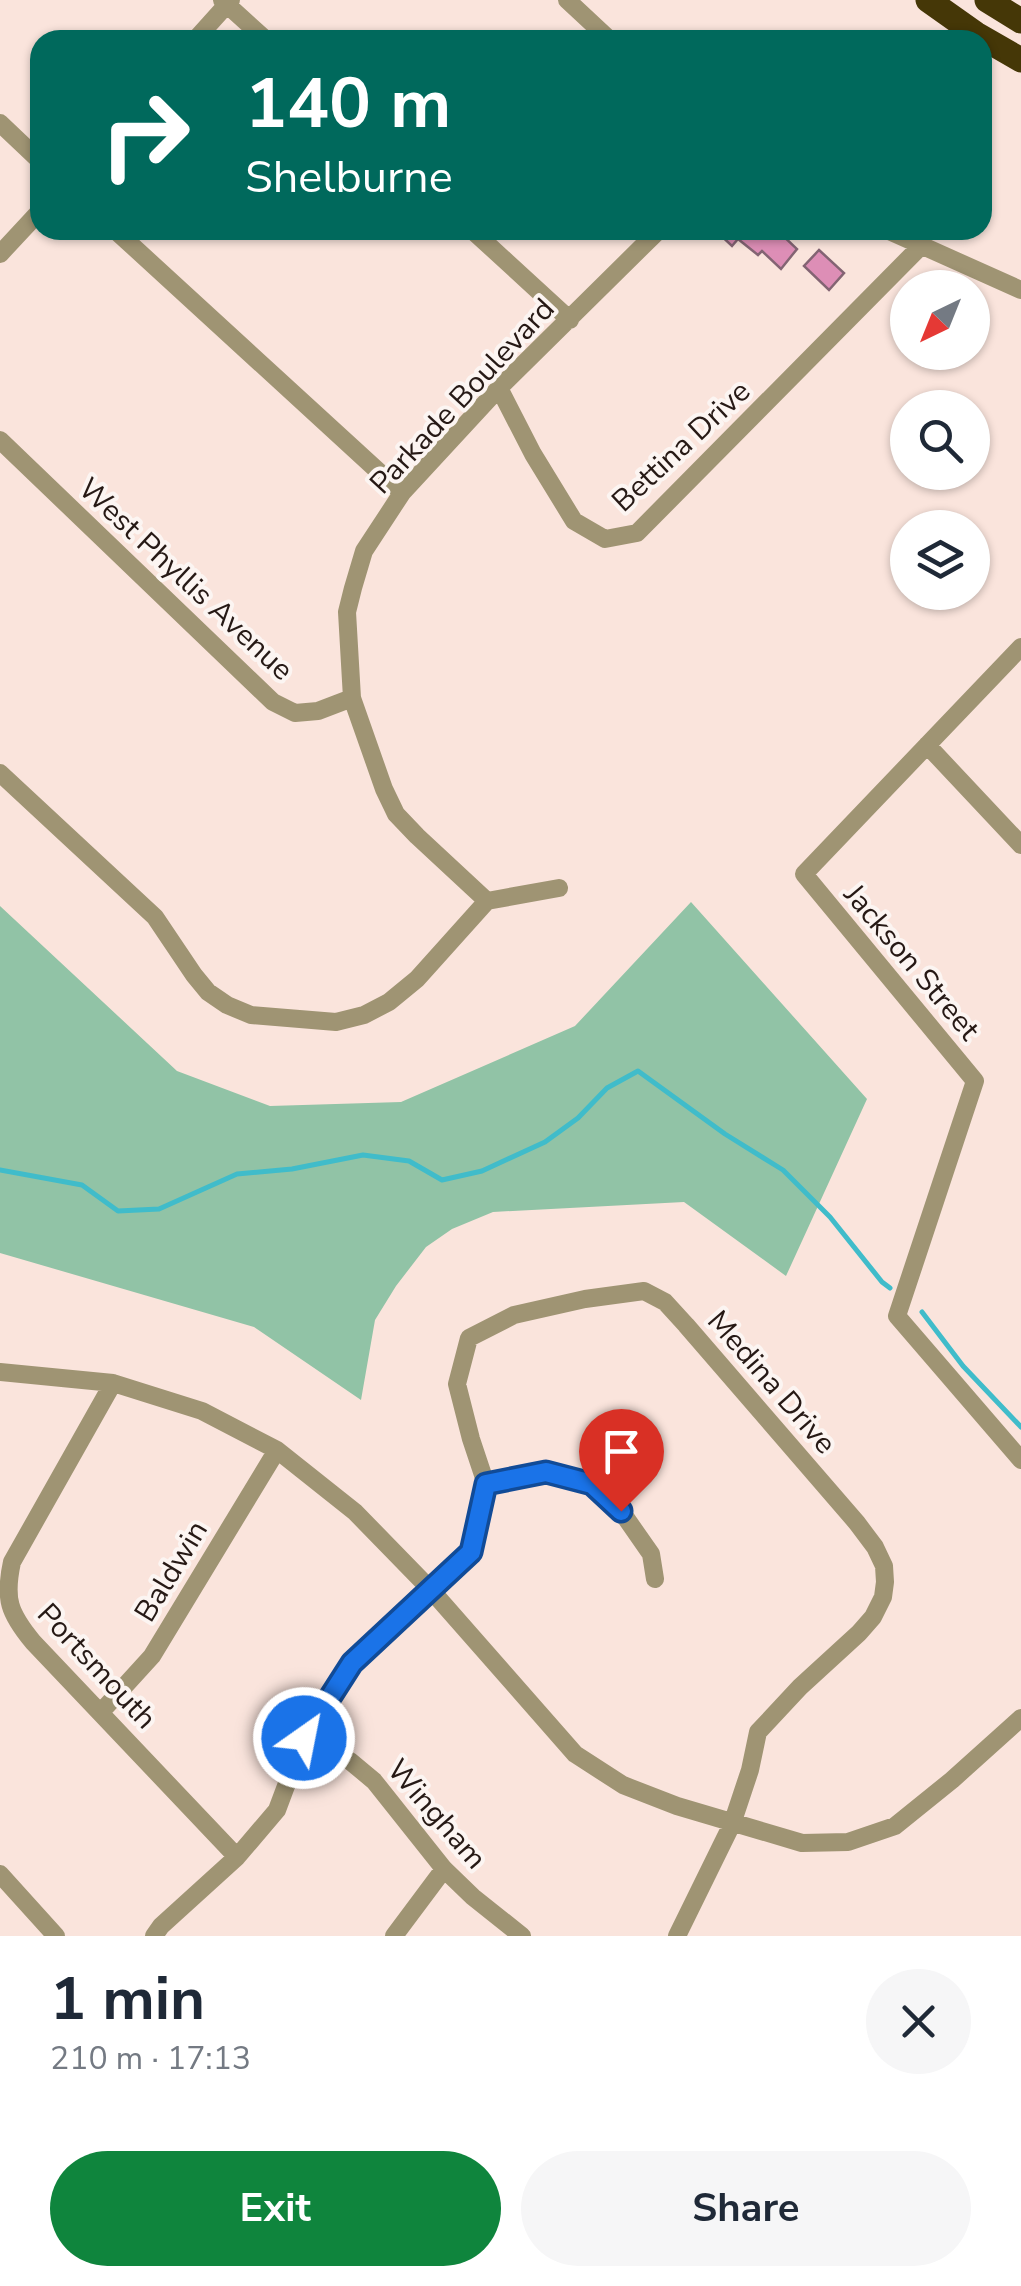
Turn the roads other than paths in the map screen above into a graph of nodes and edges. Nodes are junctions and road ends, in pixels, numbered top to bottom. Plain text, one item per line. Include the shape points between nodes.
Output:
1 (567, 0) edge
2 (928, 0) edge
3 (987, 0) edge
4 (227, 1) edge
5 (1021, 22) edge
6 (203, 30) edge
7 (256, 30) edge
8 (599, 30) edge
9 (970, 30) edge
10 (992, 43) edge
11 (1021, 60) edge
12 (0, 124) edge
13 (30, 152) edge
14 (30, 221) edge
15 (126, 240) edge
16 (483, 240) edge
17 (649, 240) edge
18 (908, 240) edge
19 (921, 246) junction
20 (0, 254) edge
21 (1021, 290) edge
22 (570, 320) junction
23 (499, 388) junction
24 (0, 440) edge
25 (402, 492) junction
26 (1021, 648) edge
27 (352, 698) junction
28 (927, 745) junction
29 (0, 773) edge
30 (1021, 846) edge
31 (559, 888) dead end
32 (487, 901) junction
33 (0, 1372) edge
34 (114, 1384) junction
35 (277, 1450) junction
36 (1021, 1460) edge
37 (486, 1484) junction
38 (655, 1579) dead end
39 (431, 1590) junction
40 (101, 1712) junction
41 (1020, 1721) edge
42 (304, 1738) junction
43 (732, 1824) junction
44 (237, 1857) junction
45 (444, 1869) junction
46 (0, 1874) edge
47 (54, 1935) edge
48 (154, 1936) edge
49 (394, 1936) edge
50 (522, 1936) edge
51 (677, 1936) edge

1 - 8 street
2 - 9 highway
3 - 5 highway
4 - 6 street
4 - 7 street
10 - 11 highway
12 - 13 street
14 - 20 street
15 - 25 street
16 - 22 street
17 - 22 street, Parkade Boulevard
18 - 19 street
19 - 21 street
19 - 23 street, Bettina Drive via 637,533 605,540 574,521
22 - 23 street, Parkade Boulevard
23 - 25 street, Parkade Boulevard
24 - 27 street, West Phyllis Avenue via 273,702 295,713
25 - 27 street, Parkade Boulevard via 364,551 347,612
26 - 28 street, Jackson Street
27 - 32 street, Parkade Boulevard via 396,814
28 - 30 street
28 - 36 street, Jackson Street via 804,874 975,1081 897,1316
29 - 32 street via 155,917 208,992 251,1015 336,1022 364,1015 417,980
31 - 32 street
33 - 34 street
34 - 35 street via 202,1412
34 - 40 street, Portsmouth via 12,1562 7,1584 15,1620
35 - 39 street via 355,1512
35 - 40 street, Baldwin via 152,1656
37 - 38 street via 546,1472 592,1484 652,1554
37 - 39 street via 471,1552
37 - 43 street, Medina Drive via 458,1384 469,1338 514,1314 644,1291 665,1302 858,1522 884,1566 883,1597 859,1633 758,1732
39 - 42 street via 352,1663
39 - 43 street via 575,1754 623,1785
40 - 44 street, Portsmouth
41 - 43 street via 895,1826 848,1842 802,1844
42 - 44 street via 277,1810
42 - 45 street, Wingham via 350,1761 374,1782
43 - 51 street, Medina Drive
44 - 48 street
45 - 49 street
45 - 50 street, Wingham
46 - 47 street

